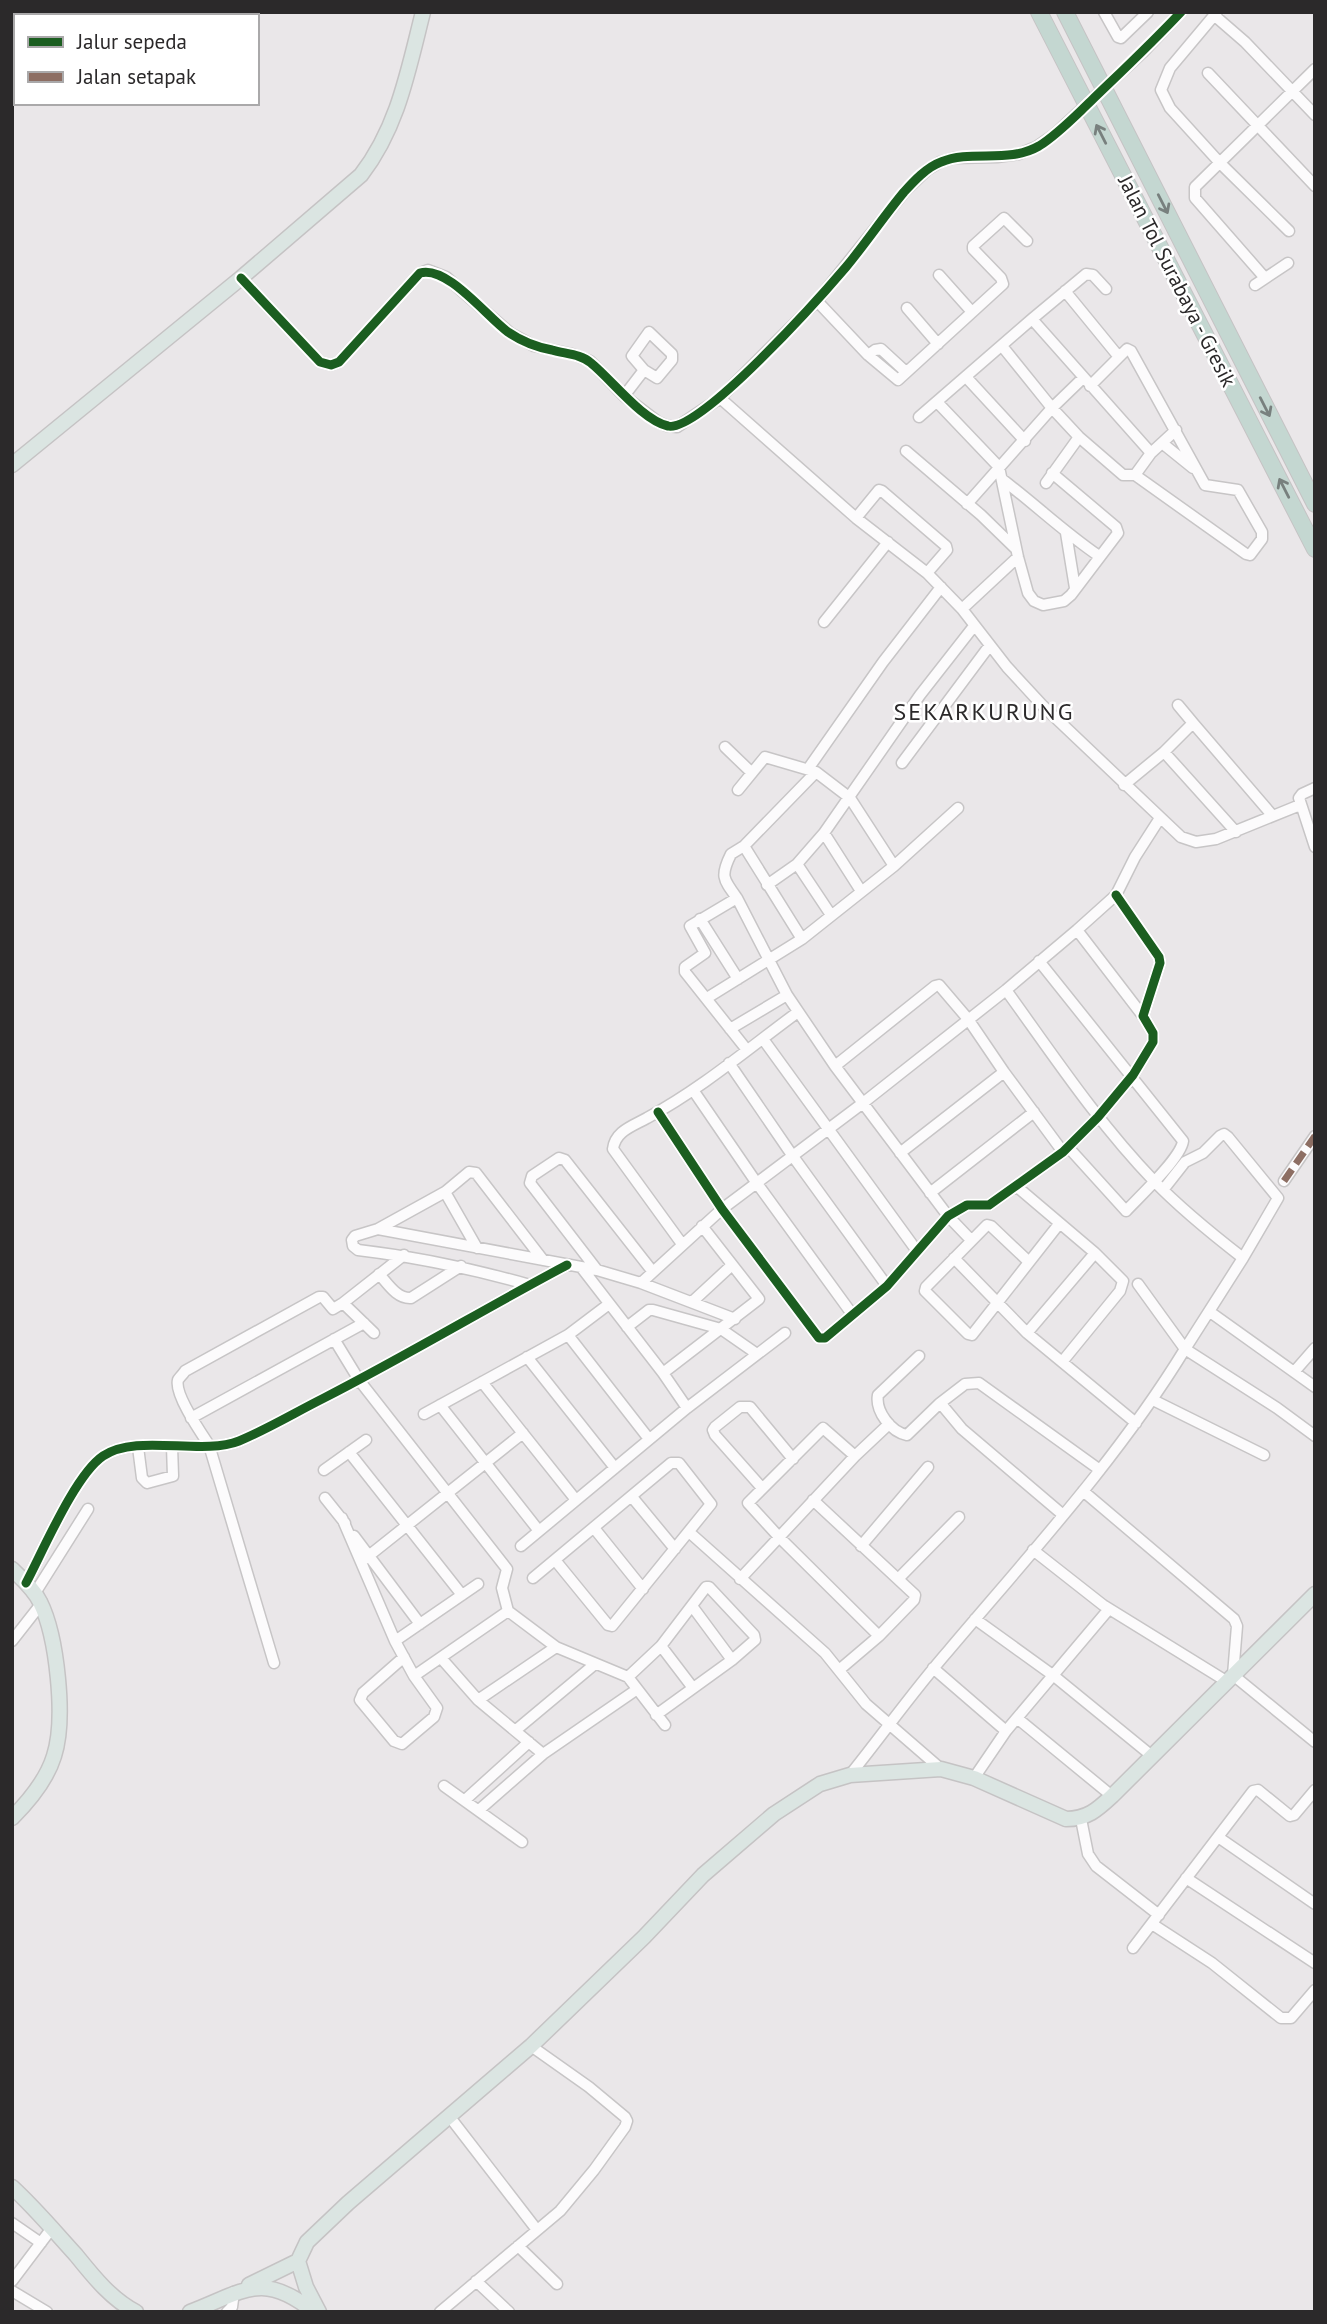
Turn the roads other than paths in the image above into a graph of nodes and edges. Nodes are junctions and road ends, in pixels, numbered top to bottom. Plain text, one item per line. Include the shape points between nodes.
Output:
1 (423, 12) edge
2 (1039, 12) edge
3 (1065, 12) edge
4 (1104, 12) edge
5 (1148, 12) edge
6 (1181, 12) edge
7 (1216, 14) edge
8 (1315, 69) edge
9 (1208, 73) dead end
10 (1292, 92) junction
11 (1315, 115) edge
12 (1258, 127) junction
13 (1220, 163) junction
14 (1315, 186) edge
15 (1289, 231) dead end
16 (1027, 241) dead end
17 (1288, 263) dead end
18 (939, 275) dead end
19 (241, 278) junction
20 (1265, 278) junction
21 (1255, 285) dead end
22 (1106, 289) dead end
23 (1065, 291) junction
24 (817, 301) junction
25 (907, 308) dead end
26 (972, 312) junction
27 (1031, 318) junction
28 (938, 344) junction
29 (1002, 346) junction
30 (1119, 357) junction
31 (644, 370) dead end
32 (966, 377) junction
33 (1086, 382) junction
34 (624, 396) junction
35 (720, 398) junction
36 (937, 402) junction
37 (1052, 408) junction
38 (919, 417) dead end
39 (1176, 430) junction
40 (1079, 436) junction
41 (1025, 441) junction
42 (1162, 443) junction
43 (906, 451) dead end
44 (1151, 453) junction
45 (12, 465) edge
46 (999, 467) junction
47 (1196, 470) junction
48 (1135, 475) junction
49 (1003, 480) junction
50 (1032, 503) junction
51 (967, 504) junction
52 (1315, 505) edge
53 (1008, 509) junction
54 (856, 518) junction
55 (1066, 533) junction
56 (888, 542) junction
57 (1315, 549) edge
58 (1017, 554) junction
59 (1099, 556) junction
60 (927, 573) junction
61 (941, 587) junction
62 (1075, 588) junction
63 (962, 609) junction
64 (824, 622) dead end
65 (974, 626) junction
66 (990, 645) junction
67 (1178, 705) dead end
68 (1193, 723) junction
69 (725, 747) dead end
70 (1164, 752) junction
71 (902, 764) dead end
72 (812, 771) junction
73 (752, 773) junction
74 (1124, 785) junction
75 (1315, 788) edge
76 (738, 790) dead end
77 (850, 798) junction
78 (1300, 805) junction
79 (958, 808) dead end
80 (1272, 815) junction
81 (1160, 818) junction
82 (1236, 832) junction
83 (824, 833) junction
84 (1314, 844) edge
85 (744, 846) junction
86 (797, 864) junction
87 (894, 866) junction
88 (767, 885) junction
89 (861, 891) junction
90 (1116, 895) junction
91 (737, 898) junction
92 (831, 915) junction
93 (700, 919) junction
94 (1077, 930) junction
95 (802, 939) junction
96 (768, 959) junction
97 (1040, 961) junction
98 (738, 979) junction
99 (1006, 990) junction
100 (787, 995) junction
101 (707, 998) junction
102 (799, 1012) junction
103 (1143, 1016) junction
104 (968, 1019) junction
105 (730, 1029) junction
106 (763, 1039) junction
107 (747, 1050) junction
108 (729, 1063) junction
109 (835, 1066) junction
110 (1004, 1072) junction
111 (1133, 1075) junction
112 (693, 1090) junction
113 (863, 1103) junction
114 (658, 1112) junction
115 (1034, 1112) junction
116 (1098, 1118) junction
117 (827, 1130) junction
118 (1315, 1136) edge
119 (1065, 1149) junction
120 (900, 1153) junction
121 (792, 1155) junction
122 (1154, 1181) junction
123 (1284, 1181) dead end
124 (756, 1182) junction
125 (1016, 1186) junction
126 (1163, 1190) junction
127 (445, 1192) junction
128 (930, 1193) junction
129 (722, 1209) junction
130 (948, 1216) junction
131 (1059, 1224) junction
132 (702, 1226) junction
133 (378, 1229) junction
134 (971, 1240) junction
135 (682, 1244) junction
136 (477, 1248) junction
137 (917, 1251) junction
138 (1095, 1253) junction
139 (404, 1255) junction
140 (954, 1258) junction
141 (1243, 1258) junction
142 (543, 1260) junction
143 (1029, 1262) junction
144 (567, 1265) junction
145 (732, 1265) junction
146 (461, 1266) junction
147 (581, 1267) junction
148 (597, 1270) junction
149 (653, 1272) junction
150 (379, 1274) junction
151 (641, 1283) junction
152 (530, 1284) junction
153 (1138, 1284) dead end
154 (887, 1286) junction
155 (692, 1302) junction
156 (997, 1302) junction
157 (343, 1303) junction
158 (609, 1304) junction
159 (1210, 1312) junction
160 (852, 1314) junction
161 (735, 1319) junction
162 (364, 1323) junction
163 (627, 1327) junction
164 (721, 1329) junction
165 (374, 1333) dead end
166 (786, 1333) dead end
167 (1027, 1333) junction
168 (568, 1335) junction
169 (334, 1339) junction
170 (1315, 1348) edge
171 (1185, 1349) junction
172 (757, 1354) junction
173 (919, 1356) dead end
174 (527, 1357) junction
175 (1062, 1362) junction
176 (1294, 1371) junction
177 (663, 1373) junction
178 (359, 1380) junction
179 (482, 1382) junction
180 (1315, 1387) edge
181 (1153, 1400) junction
182 (939, 1404) junction
183 (440, 1405) junction
184 (687, 1408) junction
185 (424, 1414) dead end
186 (191, 1418) junction
187 (1136, 1423) junction
188 (889, 1424) junction
189 (523, 1433) junction
190 (1315, 1436) edge
191 (649, 1439) junction
192 (366, 1440) dead end
193 (209, 1445) junction
194 (172, 1446) junction
195 (138, 1447) junction
196 (349, 1452) junction
197 (1264, 1455) dead end
198 (855, 1456) junction
199 (793, 1459) junction
200 (486, 1463) junction
201 (928, 1467) dead end
202 (615, 1468) junction
203 (324, 1470) dead end
204 (1100, 1470) junction
205 (762, 1488) junction
206 (1083, 1490) junction
207 (446, 1494) junction
208 (632, 1497) junction
209 (325, 1498) dead end
210 (576, 1500) junction
211 (813, 1500) junction
212 (88, 1509) dead end
213 (1062, 1514) junction
214 (959, 1517) dead end
215 (407, 1525) junction
216 (594, 1528) junction
217 (539, 1531) junction
218 (689, 1532) junction
219 (779, 1537) junction
220 (521, 1546) dead end
221 (861, 1546) junction
222 (674, 1549) junction
223 (1033, 1550) junction
224 (365, 1558) junction
225 (555, 1560) junction
226 (12, 1569) edge
227 (533, 1578) dead end
228 (740, 1578) junction
229 (898, 1579) junction
230 (478, 1584) dead end
231 (643, 1589) junction
232 (34, 1593) junction
233 (462, 1595) junction
234 (1312, 1600) edge
235 (692, 1606) junction
236 (1109, 1609) junction
237 (508, 1611) junction
238 (975, 1619) junction
239 (420, 1624) junction
240 (14, 1634) edge
241 (879, 1636) junction
242 (396, 1641) junction
243 (661, 1646) junction
244 (556, 1647) junction
245 (404, 1657) junction
246 (441, 1658) junction
247 (732, 1660) junction
248 (274, 1663) dead end
249 (595, 1664) junction
250 (933, 1668) junction
251 (839, 1670) junction
252 (414, 1676) junction
253 (1054, 1676) junction
254 (628, 1677) junction
255 (1230, 1678) junction
256 (693, 1688) junction
257 (636, 1690) junction
258 (478, 1700) junction
259 (656, 1715) junction
260 (1017, 1718) junction
261 (665, 1725) dead end
262 (889, 1725) junction
263 (516, 1730) junction
264 (1006, 1731) junction
265 (529, 1742) junction
266 (1315, 1742) edge
267 (543, 1754) junction
268 (1152, 1756) junction
269 (940, 1769) junction
270 (850, 1775) junction
271 (974, 1778) junction
272 (443, 1786) dead end
273 (1315, 1790) edge
274 (1112, 1796) junction
275 (465, 1800) junction
276 (479, 1810) junction
277 (14, 1812) edge
278 (1081, 1819) junction
279 (1217, 1837) junction
280 (522, 1842) dead end
281 (1186, 1878) junction
282 (1315, 1904) edge
283 (1159, 1915) junction
284 (1152, 1924) junction
285 (1133, 1948) dead end
286 (1315, 1963) edge
287 (1315, 1990) edge
288 (531, 2046) junction
289 (449, 2116) junction
290 (12, 2187) edge
291 (12, 2223) edge
292 (52, 2228) junction
293 (537, 2230) junction
294 (41, 2243) junction
295 (518, 2246) junction
296 (298, 2261) junction
297 (12, 2281) edge
298 (476, 2281) junction
299 (557, 2284) dead end
300 (12, 2291) edge
301 (234, 2292) junction
302 (47, 2312) edge
303 (135, 2312) edge
304 (190, 2312) edge
305 (228, 2312) edge
306 (316, 2312) edge
307 (440, 2312) edge
308 (509, 2312) edge

1 - 19 main road via 389,132 376,155 361,175
57 -> 2 highway, Jalan Tol Surabaya - Gresik
3 -> 52 highway, Jalan Tol Surabaya - Gresik
4 - 5 street via 1121,38
6 - 24 street, bridge via 1036,147 997,157 954,158 927,170
7 - 10 street
7 - 13 street via 1170,68 1161,90 1170,108
8 - 10 street
9 - 12 street
10 - 11 street
10 - 12 street
12 - 13 street
12 - 14 street
13 - 15 street
13 - 20 street via 1195,187 1195,198
16 - 26 street via 1004,218 973,246 1003,284
17 - 20 street
18 - 26 street
19 - 34 street via 320,362 331,365 428,270 446,277 509,333 534,346 590,361
19 - 45 main road
20 - 21 street
22 - 23 street via 1089,274
23 - 27 street
23 - 30 street
24 - 28 street via 868,355 881,349 906,372
24 - 35 street
25 - 28 street
26 - 28 street
27 - 29 street
27 - 33 street
29 - 32 street
29 - 37 street
30 - 33 street
30 - 39 street via 1127,349 1131,351
31 - 34 street
32 - 36 street
32 - 41 street
33 - 37 street
33 - 44 street
34 - 35 street via 658,422 677,427
35 - 54 street
36 - 38 street
36 - 46 street
37 - 40 street
37 - 41 street
39 - 42 street
39 - 47 street
40 - 48 street via 1118,472
40 - 59 street via 1049,478 1117,529
41 - 46 street
42 - 44 street
42 - 47 street
43 - 51 street
44 - 48 street
46 - 49 street
46 - 51 street
47 - 48 street via 1207,486 1238,490 1262,536 1250,555
49 - 50 street
49 - 53 street
50 - 53 street
50 - 55 street
51 - 58 street
53 - 58 street
54 - 56 street
54 - 60 street via 882,491 946,546 945,554
55 - 59 street
55 - 62 street
56 - 60 street
56 - 64 street
58 - 62 street via 1034,601 1043,605 1064,601
58 - 63 street
59 - 62 street
60 - 61 street
61 - 63 street
61 - 72 street via 883,662
63 - 65 street
65 - 66 street
65 - 77 street
66 - 71 street
66 - 74 street via 1042,705
67 - 68 street
68 - 70 street
68 - 80 street
69 - 73 street
70 - 74 street
70 - 82 street
72 - 73 street via 765,757
72 - 77 street
72 - 85 street
73 - 76 street
74 - 81 street
75 - 78 street via 1300,796
77 - 83 street
77 - 87 street
78 - 80 street
78 - 84 street
79 - 87 street
80 - 82 street
81 - 82 street via 1181,837 1196,842
81 - 90 street
83 - 86 street
83 - 89 street
85 - 88 street
85 - 91 street via 731,854 723,872
86 - 88 street
86 - 92 street
87 - 89 street
88 - 95 street
89 - 92 street
90 - 94 street
90 - 103 street via 1159,957
91 - 93 street
91 - 96 street
92 - 95 street
93 - 98 street
93 - 101 street via 690,930 705,953 685,967 685,972
94 - 97 street
94 - 103 street
95 - 96 street
96 - 98 street
96 - 100 street
97 - 99 street
97 - 111 street
98 - 101 street
99 - 104 street
99 - 116 street
100 - 102 street
100 - 105 street
101 - 105 street
102 - 106 street
102 - 109 street
103 - 111 street via 1153,1032 1153,1042
104 - 109 street via 942,988 935,986
104 - 110 street
104 - 113 street
105 - 107 street
106 - 107 street
106 - 117 street
107 - 108 street
108 - 112 street
108 - 121 street
109 - 113 street
110 - 115 street
110 - 120 street
111 - 116 street
111 - 122 street via 1183,1140 1182,1148
112 - 114 street
112 - 124 street
113 - 117 street
113 - 120 street
114 - 129 street
114 - 135 street via 624,1130 612,1149
115 - 119 street
115 - 128 street
116 - 119 street
116 - 122 street
117 - 121 street
117 - 137 street
118 - 123 street
119 - 122 street via 1126,1211
119 - 125 street
120 - 128 street
121 - 124 street
121 - 154 street
122 - 126 street
124 - 129 street
124 - 160 street
125 - 130 street via 989,1205 967,1205
125 - 131 street
126 - 141 street
126 - 141 street via 1185,1162 1224,1134 1278,1198
127 - 133 street
127 - 136 street
127 - 142 street via 469,1172 476,1173
128 - 130 street
129 - 132 street
129 - 160 street via 819,1338 825,1338
130 - 134 street
130 - 137 street
131 - 138 street
131 - 143 street
132 - 135 street
132 - 145 street
133 - 136 street
133 - 139 street via 355,1236 353,1246
134 - 140 street
134 - 143 street via 989,1225
135 - 149 street
136 - 142 street
137 - 154 street
138 - 167 street
138 - 175 street via 1123,1281 1122,1287
139 - 146 street
139 - 150 street
140 - 156 street
140 - 156 street via 926,1287 927,1294 970,1335
141 - 159 street
142 - 144 street
143 - 156 street
144 - 147 street
144 - 152 street
145 - 155 street
145 - 161 street via 759,1299
146 - 150 street via 411,1298 398,1295
146 - 152 street
147 - 148 street
147 - 158 street
148 - 149 street via 530,1182 559,1158
148 - 151 street
149 - 151 street
150 - 157 street
151 - 155 street
152 - 178 street
153 - 171 street
154 - 160 street
155 - 161 street
156 - 167 street
157 - 162 street
157 - 186 street via 333,1308 319,1297 185,1371 178,1387
158 - 163 street
158 - 168 street
159 - 171 street
159 - 176 street
161 - 164 street
162 - 165 street
162 - 169 street
163 - 164 street via 652,1309
163 - 177 street
164 - 172 street
164 - 177 street
166 - 172 street
167 - 175 street
168 - 174 street
168 - 191 street
169 - 178 street
169 - 186 street
170 - 176 street
171 - 181 street
171 - 190 street
172 - 184 street
173 - 188 street via 878,1395 877,1403
174 - 179 street
174 - 202 street
175 - 187 street
176 - 180 street
177 - 184 street
178 - 193 street via 236,1443
178 - 207 street
179 - 183 street
179 - 189 street
181 - 187 street
181 - 197 street
182 - 188 street via 907,1434
182 - 204 street via 965,1384 979,1382
182 - 213 street
183 - 185 street
183 - 200 street
184 - 191 street
186 - 193 street
187 - 204 street
188 - 198 street
189 - 200 street
189 - 210 street
191 - 202 street
192 - 196 street
193 - 194 street
193 - 248 street
194 - 195 street
194 - 195 street via 173,1476 147,1483 142,1478
195 - 232 street via 104,1455 83,1475
196 - 203 street
196 - 215 street
198 - 199 street via 823,1429
198 - 211 street
199 - 205 street
199 - 205 street via 750,1407 740,1407 715,1427 715,1435
200 - 207 street
200 - 217 street
201 - 221 street
202 - 210 street
204 - 206 street
205 - 219 street via 749,1506
206 - 213 street
206 - 255 street via 1234,1619
207 - 215 street
207 - 237 street via 507,1569 502,1588
208 - 216 street
208 - 218 street via 671,1463 679,1463 711,1504
208 - 222 street
209 - 224 street
210 - 217 street
211 - 219 street
211 - 221 street
212 - 232 street
213 - 223 street
214 - 229 street
215 - 224 street
215 - 233 street
216 - 225 street
216 - 231 street
217 - 220 street
218 - 222 street
218 - 228 street
219 - 228 street
219 - 241 street
221 - 229 street
222 - 231 street
223 - 236 street
223 - 238 street
224 - 239 street
224 - 242 street
225 - 227 street
225 - 231 street via 611,1626
226 - 232 main road
228 - 251 street
229 - 241 street via 915,1595 914,1600
230 - 233 street
232 - 240 street
232 - 277 main road via 51,1637 59,1737 40,1784
233 - 239 street
234 - 255 main road
235 - 243 street
235 - 247 street
235 - 247 street via 709,1587 754,1635 755,1640
236 - 253 street
236 - 255 street
237 - 244 street
237 - 246 street
238 - 250 street
238 - 253 street
239 - 242 street
241 - 251 street
242 - 245 street
243 - 254 street
243 - 256 street
244 - 249 street
244 - 258 street
245 - 252 street
245 - 252 street via 360,1700 398,1743 407,1741 437,1711
246 - 252 street
246 - 258 street
247 - 256 street
249 - 254 street
249 - 263 street
250 - 262 street
250 - 264 street
251 - 262 street
253 - 260 street
253 - 268 street
254 - 257 street
255 - 266 street
255 - 268 main road
256 - 259 street
257 - 259 street
257 - 267 street
258 - 263 street
259 - 261 street
260 - 264 street
260 - 274 street
262 - 269 street
262 - 270 street
263 - 265 street
264 - 271 street
265 - 267 street
265 - 275 street
267 - 276 street
268 - 274 main road
269 - 270 main road
269 - 271 main road
270 - 288 main road via 820,1784 795,1799 703,1875
271 - 278 main road via 1066,1819
272 - 275 street
273 - 279 street via 1290,1816 1255,1789
274 - 278 main road
275 - 276 street
276 - 280 street
278 - 283 street via 1088,1854 1096,1866
279 - 281 street
279 - 282 street
281 - 283 street
281 - 286 street
283 - 284 street
284 - 285 street
284 - 287 street via 1212,1963 1281,2018 1291,2018
288 - 289 main road
288 - 293 street via 627,2121 574,2196
289 - 293 street
289 - 296 main road via 306,2242
290 - 292 main road
291 - 294 street
292 - 294 street
292 - 303 main road via 100,2283
293 - 295 street
294 - 297 street
295 - 298 street
295 - 299 street
296 - 301 main road
296 - 306 main road
298 - 307 street
298 - 308 street
300 - 302 street
301 - 304 main road
301 - 305 street
301 - 306 main road via 257,2287 280,2291

